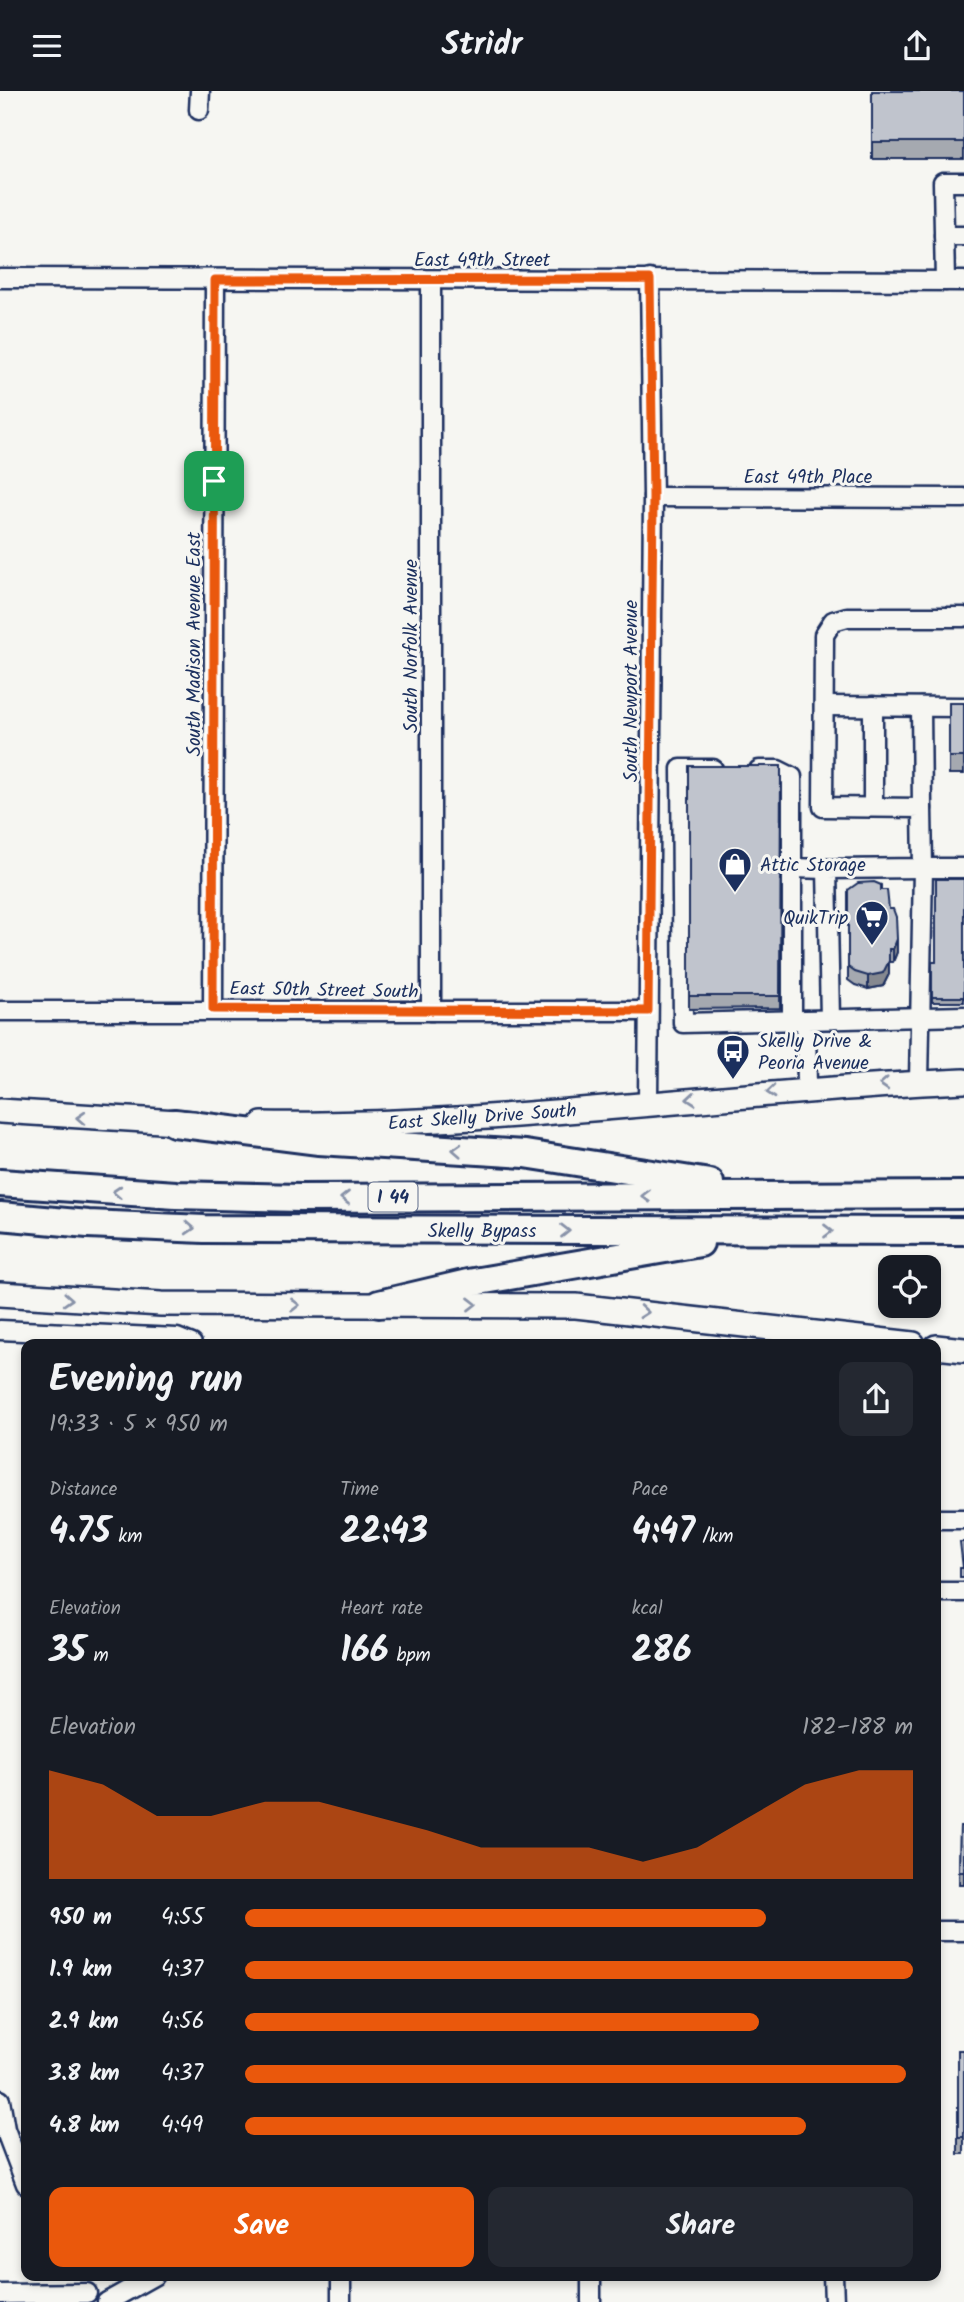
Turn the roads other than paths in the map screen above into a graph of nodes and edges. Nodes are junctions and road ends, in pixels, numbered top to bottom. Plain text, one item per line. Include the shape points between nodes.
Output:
1 (200, 91) edge
2 (200, 110) dead end
3 (964, 182) edge
4 (944, 236) junction
5 (964, 236) edge
6 (0, 278) edge
7 (650, 279) junction
8 (215, 280) junction
9 (431, 280) junction
10 (945, 281) junction
11 (964, 281) edge
12 (653, 497) junction
13 (964, 498) edge
14 (964, 617) edge
15 (824, 706) junction
16 (873, 706) junction
17 (921, 707) junction
18 (964, 707) edge
19 (873, 806) junction
20 (922, 808) junction
21 (792, 868) junction
22 (923, 868) junction
23 (964, 868) edge
24 (827, 869) junction
25 (213, 1009) junction
26 (0, 1011) edge
27 (431, 1011) junction
28 (648, 1011) junction
29 (964, 1016) edge
30 (920, 1017) junction
31 (830, 1019) junction
32 (799, 1020) junction
33 (964, 1081) edge
34 (930, 1082) junction
35 (964, 1088) edge
36 (807, 1089) junction
37 (648, 1102) junction
38 (0, 1111) edge
39 (174, 1123) junction
40 (0, 1183) edge
41 (964, 1195) edge
42 (787, 1196) junction
43 (0, 1216) edge
44 (760, 1231) junction
45 (964, 1231) edge
46 (0, 1294) edge
47 (379, 1304) junction
48 (0, 1330) edge
49 (179, 1339) edge
50 (870, 1339) edge
51 (941, 1348) edge
52 (964, 1350) edge
53 (941, 1519) edge
54 (964, 1519) edge
55 (941, 1591) edge
56 (964, 1591) edge
57 (941, 1931) edge
58 (964, 1931) edge
59 (0, 2100) edge
60 (21, 2171) edge
61 (81, 2281) edge
62 (139, 2281) edge
63 (341, 2281) edge
64 (591, 2281) edge
65 (834, 2281) edge
66 (0, 2294) edge
67 (88, 2297) edge
68 (107, 2302) edge
69 (341, 2302) edge
70 (591, 2302) edge
71 (834, 2302) edge

1 - 2 street
3 - 4 street via 943,182
4 - 5 street
4 - 10 street
6 - 8 street, East 49th Street
7 - 9 street, East 49th Street
7 - 10 street, East 49th Street
7 - 12 street, South Newport Avenue
8 - 9 street, East 49th Street
8 - 25 street, South Madison Avenue East
9 - 27 street, South Norfolk Avenue
10 - 11 street, East 49th Street
12 - 13 street, East 49th Place
12 - 28 street, South Newport Avenue
14 - 15 street via 846,617 833,621 824,635
15 - 16 street
15 - 19 street via 823,807
16 - 17 street
16 - 19 street
17 - 18 street
17 - 20 street
19 - 20 street
20 - 22 street
21 - 24 street
21 - 32 street
21 - 32 street via 792,777 778,770 681,769 683,1023
22 - 23 street
22 - 24 street
22 - 30 street
24 - 31 street
25 - 26 street, East 50th Street South
25 - 27 street, East 50th Street South
27 - 28 street, East 50th Street South
28 - 37 street, South Newport Avenue
29 - 30 street
30 - 31 street
30 - 34 street
31 - 32 street
32 - 36 street
33 - 34 main road, East Skelly Drive South
34 - 35 main road
34 -> 36 main road, East Skelly Drive South
36 -> 37 main road, East Skelly Drive South
37 - 39 main road, East Skelly Drive South via 426,1122
39 -> 38 main road, East Skelly Drive South
42 -> 39 highway via 525,1154 318,1142
42 -> 40 highway, Skelly Bypass / I 44 via 286,1198
41 - 42 highway, Skelly Bypass / I 44
43 -> 44 highway, Skelly Bypass / I 44 via 204,1229
44 -> 45 highway, Skelly Bypass / I 44
44 - 47 highway via 468,1283
46 -> 47 main road via 161,1304
47 -> 50 main road via 576,1306
48 - 49 street
51 - 52 main road
53 - 54 street
55 - 56 street
57 - 58 street
59 - 60 street
61 - 67 street
62 - 68 street
63 - 69 street
64 - 70 street
65 - 71 street
66 - 67 street

